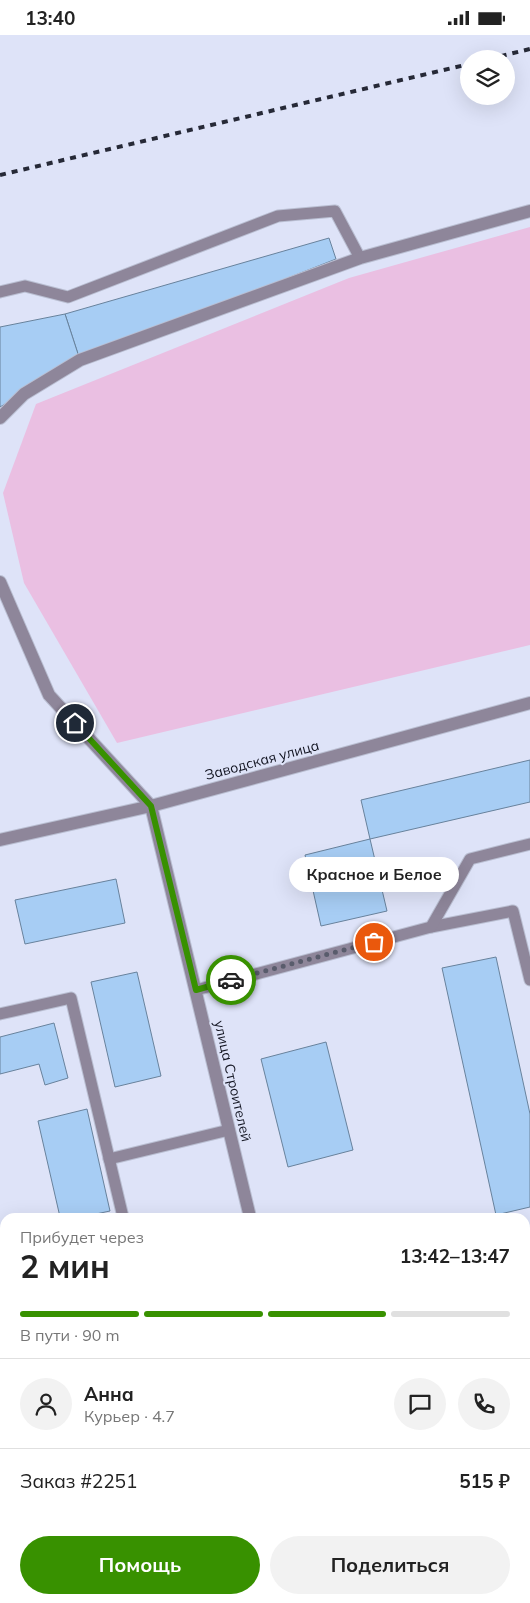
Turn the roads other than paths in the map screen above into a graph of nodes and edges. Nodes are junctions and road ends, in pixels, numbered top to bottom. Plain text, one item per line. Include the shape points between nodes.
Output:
1 (530, 211) edge
2 (360, 258) junction
3 (0, 293) edge
4 (0, 417) edge
5 (0, 582) edge
6 (530, 703) edge
7 (151, 806) junction
8 (0, 840) edge
9 (530, 845) edge
10 (431, 927) junction
11 (530, 980) edge
12 (196, 990) junction
13 (0, 1014) edge
14 (229, 1130) junction
15 (109, 1159) junction
16 (122, 1213) edge
17 (249, 1213) edge

1 - 2 street
2 - 3 lane via 335,211 278,216 68,297 25,286
2 - 4 street via 80,360 24,394
5 - 7 street via 49,695
6 - 7 street, Заводская улица
7 - 8 street, Заводская улица
7 - 12 street, улица Строителей
9 - 10 lane via 470,859
10 - 11 lane via 513,911
10 - 12 lane
12 - 14 street, улица Строителей
13 - 15 lane via 71,998
14 - 15 lane
14 - 17 street, улица Строителей
15 - 16 lane

